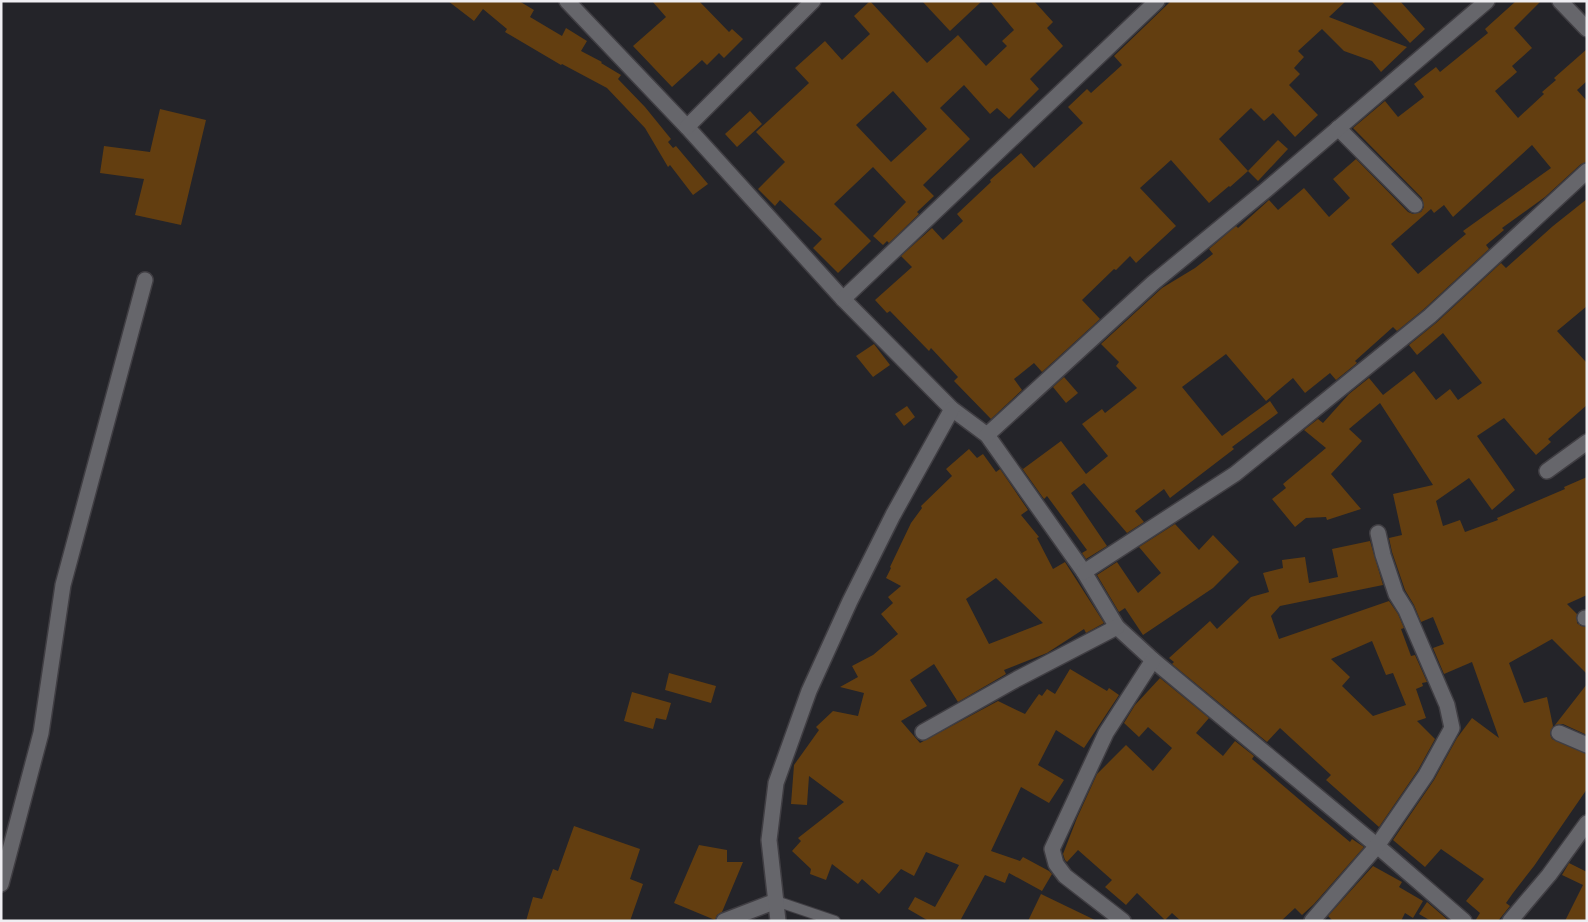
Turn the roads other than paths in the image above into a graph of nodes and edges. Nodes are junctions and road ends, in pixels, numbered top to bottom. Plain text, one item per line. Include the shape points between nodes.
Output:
1 (567, 1) edge
2 (813, 1) edge
3 (1157, 1) edge
4 (1486, 1) edge
5 (1560, 1) edge
6 (1587, 28) edge
7 (687, 127) junction
8 (1338, 128) junction
9 (1587, 171) edge
10 (1416, 205) dead end
11 (146, 280) dead end
12 (843, 299) junction
13 (952, 409) junction
14 (987, 435) junction
15 (1587, 442) edge
16 (1547, 470) dead end
17 (1378, 534) dead end
18 (1084, 572) junction
19 (1117, 627) junction
20 (1153, 660) junction
21 (923, 732) dead end
22 (1559, 733) dead end
23 (1587, 745) edge
24 (1587, 823) edge
25 (1377, 846) junction
26 (1, 884) edge
27 (776, 900) junction
28 (724, 921) edge
29 (778, 921) edge
30 (835, 921) edge
31 (1124, 921) edge
32 (1312, 921) edge
33 (1464, 921) edge
34 (1510, 921) edge

1 - 7 street
2 - 7 street
3 - 12 street
4 - 8 street
5 - 6 street
7 - 12 street
8 - 10 street
8 - 14 street via 1153,283
9 - 18 street via 1430,316 1235,474
11 - 26 street via 63,585 41,732
12 - 13 street
13 - 14 street
13 - 27 street via 850,601 809,691 776,782 769,840
14 - 18 street
15 - 16 street
17 - 25 street via 1396,594 1447,705 1452,728 1426,775
18 - 19 street
19 - 20 street
19 - 21 street
20 - 25 street
20 - 31 street via 1106,733 1052,849 1056,864 1065,876
22 - 23 street
24 - 34 street
25 - 32 street
25 - 33 street
27 - 28 street
27 - 29 street
27 - 30 lane

